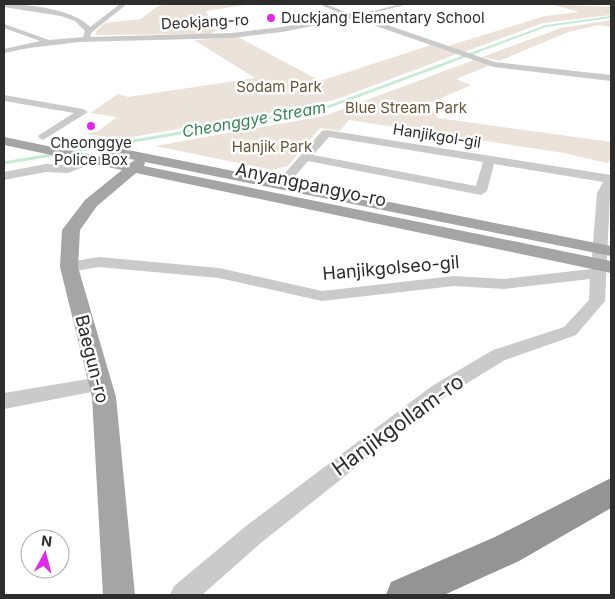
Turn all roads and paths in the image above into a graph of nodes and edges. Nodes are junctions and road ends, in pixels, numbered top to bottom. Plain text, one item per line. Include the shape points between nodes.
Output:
1 (14, 4) edge
2 (124, 4) edge
3 (322, 4) edge
4 (405, 4) edge
5 (4, 5) edge
6 (353, 16) junction
7 (4, 26) edge
8 (90, 31) junction
9 (24, 33) junction
10 (4, 37) edge
11 (85, 40) junction
12 (50, 42) junction
13 (4, 51) edge
14 (458, 52) joint
15 (611, 78) edge
16 (4, 98) edge
17 (4, 130) edge
18 (43, 138) junction
19 (4, 141) edge
20 (55, 156) junction
21 (306, 157) junction
22 (133, 159) junction
23 (90, 160) junction
24 (489, 160) junction
25 (4, 176) edge
26 (611, 180) edge
27 (282, 184) junction
28 (604, 261) edge
29 (68, 267) junction
30 (100, 384) junction
31 (4, 402) edge
32 (611, 492) edge
33 (119, 595) edge
34 (183, 595) edge
35 (404, 595) edge

1 - 5 street
1 - 8 street via 66,15
2 - 8 street
3 - 6 street
4 - 6 street, Deokjang-ro
6 - 11 street, Deokjang-ro via 272,32
6 - 14 street
7 - 9 street
8 - 11 street
9 - 10 street
9 - 12 street
11 - 12 street, Deokjang-ro
12 - 13 street, Deokjang-ro
14 - 15 street via 494,64
16 - 18 street via 83,112
17 - 18 main road, Anyangpangyo-ro
18 - 20 main road, Anyangpangyo-ro
19 - 20 main road, Anyangpangyo-ro
20 - 22 main road, Anyangpangyo-ro
20 - 23 main road, Anyangpangyo-ro
20 - 23 street via 68,169
20 - 25 street
21 - 24 street, Hanjikgol-gil via 326,133
21 - 24 street via 480,191
21 - 27 street, Hanjikgol-gil
22 - 23 main road, Anyangpangyo-ro
22 - 27 main road, Anyangpangyo-ro
22 - 28 main road, Anyangpangyo-ro
22 - 29 main road, Baegun-ro via 91,202 71,230
24 - 26 street, Hanjikgol-gil
26 - 28 street, Hanjikgollam-ro via 603,192
27 - 28 main road, Anyangpangyo-ro
28 - 29 street, Hanjikgolseo-gil via 504,284 454,281 322,296 219,273 99,262
28 - 34 street, Hanjikgollam-ro via 597,301 570,331 499,355 439,391 254,534
29 - 30 main road, Baegun-ro
30 - 31 street
30 - 33 main road, Baegun-ro via 104,397
32 - 35 highway via 508,549

